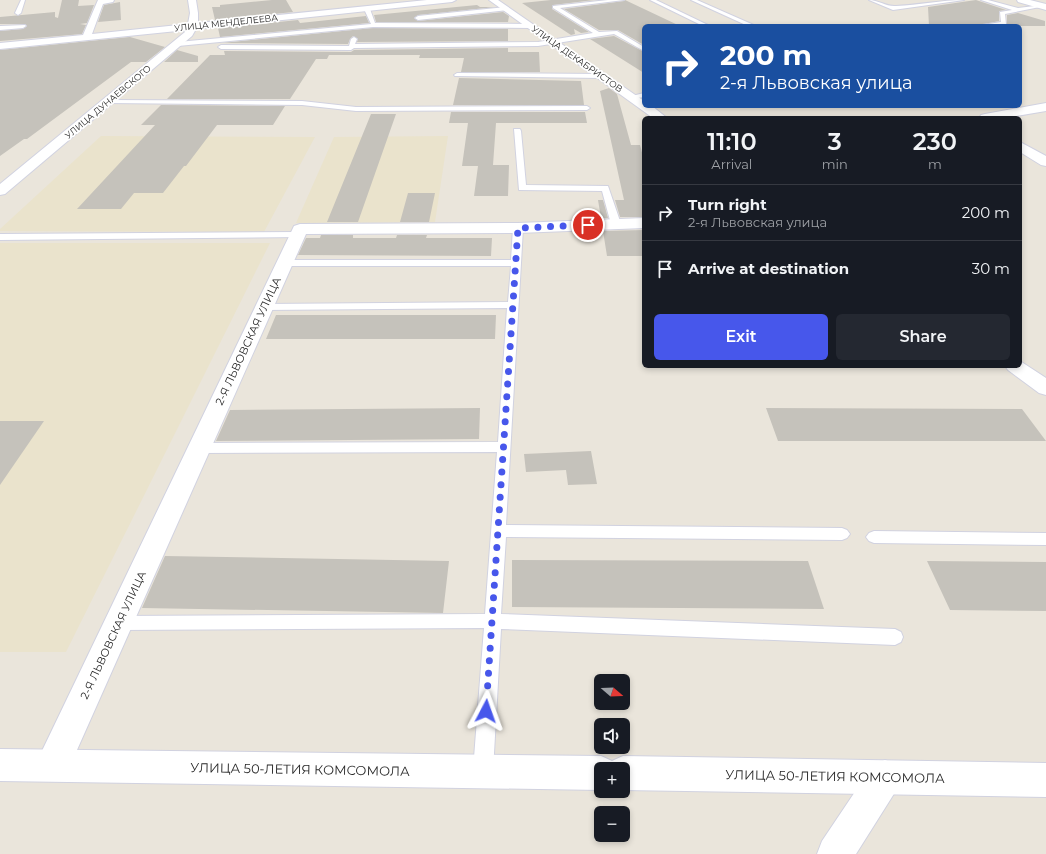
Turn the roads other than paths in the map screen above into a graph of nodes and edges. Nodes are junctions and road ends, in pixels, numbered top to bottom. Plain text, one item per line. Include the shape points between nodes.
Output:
1 (23, 0) edge
2 (110, 0) edge
3 (192, 0) edge
4 (452, 0) edge
5 (493, 0) edge
6 (565, 0) edge
7 (622, 0) edge
8 (652, 0) edge
9 (693, 0) edge
10 (870, 0) edge
11 (962, 0) edge
12 (983, 0) edge
13 (1021, 0) edge
14 (573, 5) junction
15 (1044, 7) edge
16 (367, 8) junction
17 (506, 9) junction
18 (1018, 10) junction
19 (18, 13) dead end
20 (373, 24) junction
21 (703, 24) edge
22 (748, 24) edge
23 (996, 24) edge
24 (22, 26) dead end
25 (194, 26) junction
26 (531, 26) junction
27 (359, 27) junction
28 (0, 28) edge
29 (598, 34) junction
30 (86, 38) junction
31 (552, 41) junction
32 (178, 44) junction
33 (0, 46) edge
34 (352, 46) junction
35 (221, 47) dead end
36 (642, 48) edge
37 (457, 75) dead end
38 (601, 76) junction
39 (642, 95) edge
40 (631, 97) junction
41 (109, 102) junction
42 (642, 105) edge
43 (1046, 107) edge
44 (587, 108) dead end
45 (647, 108) edge
46 (658, 116) edge
47 (996, 116) edge
48 (517, 131) dead end
49 (1022, 147) edge
50 (1046, 162) edge
51 (0, 191) edge
52 (642, 223) edge
53 (616, 224) junction
54 (518, 228) junction
55 (298, 234) junction
56 (0, 236) edge
57 (284, 263) junction
58 (516, 263) junction
59 (513, 305) junction
60 (264, 308) junction
61 (1018, 368) edge
62 (1046, 388) edge
63 (504, 447) junction
64 (199, 448) junction
65 (498, 531) junction
66 (842, 534) dead end
67 (874, 537) dead end
68 (1046, 539) edge
69 (492, 621) junction
70 (119, 623) junction
71 (895, 637) dead end
72 (0, 765) edge
73 (53, 765) junction
74 (482, 771) junction
75 (594, 773) edge
76 (630, 773) edge
77 (885, 777) junction
78 (1046, 780) edge
79 (835, 854) edge

1 - 19 lane
2 - 30 street via 100,2
3 - 25 street
4 - 16 street, УЛИЦА МЕНДЕЛЕЕВА
5 - 17 street, УЛИЦА ДЕКАБРИСТОВ
6 - 14 lane
7 - 14 lane
8 - 21 lane
9 - 22 lane
10 - 11 lane via 893,8
12 - 18 lane
13 - 15 street
14 - 29 lane via 555,7
15 - 18 lane
16 - 20 lane
16 - 25 street, УЛИЦА МЕНДЕЛЕЕВА
17 - 20 lane
17 - 26 street, УЛИЦА ДЕКАБРИСТОВ
18 - 23 lane via 1002,13 1004,23
20 - 26 lane
20 - 27 lane
24 - 28 lane
25 - 30 street, УЛИЦА МЕНДЕЛЕЕВА
25 - 32 street, УЛИЦА ДУНАЕВСКОГО
26 - 31 street, УЛИЦА ДЕКАБРИСТОВ
27 - 32 lane
27 - 34 lane
29 - 31 lane
29 - 36 lane via 615,32
30 - 33 street, УЛИЦА МЕНДЕЛЕЕВА
31 - 34 lane via 538,44
31 - 38 street, УЛИЦА ДЕКАБРИСТОВ
32 - 41 street, УЛИЦА ДУНАЕВСКОГО
34 - 35 lane
37 - 38 lane
38 - 40 street, УЛИЦА ДЕКАБРИСТОВ
39 - 40 lane
40 - 42 street, УЛИЦА ДЕКАБРИСТОВ
41 - 44 lane via 302,103 356,109
41 - 51 street, УЛИЦА ДУНАЕВСКОГО
43 - 47 street
45 - 46 street, УЛИЦА ДЕКАБРИСТОВ
48 - 53 lane via 522,188 606,188
49 - 50 street
52 - 53 street
53 - 54 street
54 - 55 street via 300,229
54 - 58 lane
55 - 56 lane
55 - 57 street, 2-Я ЛЬВОВСКАЯ УЛИЦА
57 - 58 lane
57 - 60 street, 2-Я ЛЬВОВСКАЯ УЛИЦА
58 - 59 lane
59 - 60 lane
59 - 63 lane
60 - 64 street, 2-Я ЛЬВОВСКАЯ УЛИЦА
61 - 62 street
63 - 64 lane
63 - 65 lane
64 - 70 street, 2-Я ЛЬВОВСКАЯ УЛИЦА
65 - 66 lane
65 - 69 lane
67 - 68 lane
69 - 70 lane
69 - 71 lane
69 - 74 lane
70 - 73 street, 2-Я ЛЬВОВСКАЯ УЛИЦА
72 - 73 street, УЛИЦА 50-ЛЕТИЯ КОМСОМОЛА
73 - 74 street, УЛИЦА 50-ЛЕТИЯ КОМСОМОЛА
74 - 75 street, УЛИЦА 50-ЛЕТИЯ КОМСОМОЛА
76 - 77 street, УЛИЦА 50-ЛЕТИЯ КОМСОМОЛА
77 - 78 street, УЛИЦА 50-ЛЕТИЯ КОМСОМОЛА
77 - 79 street

